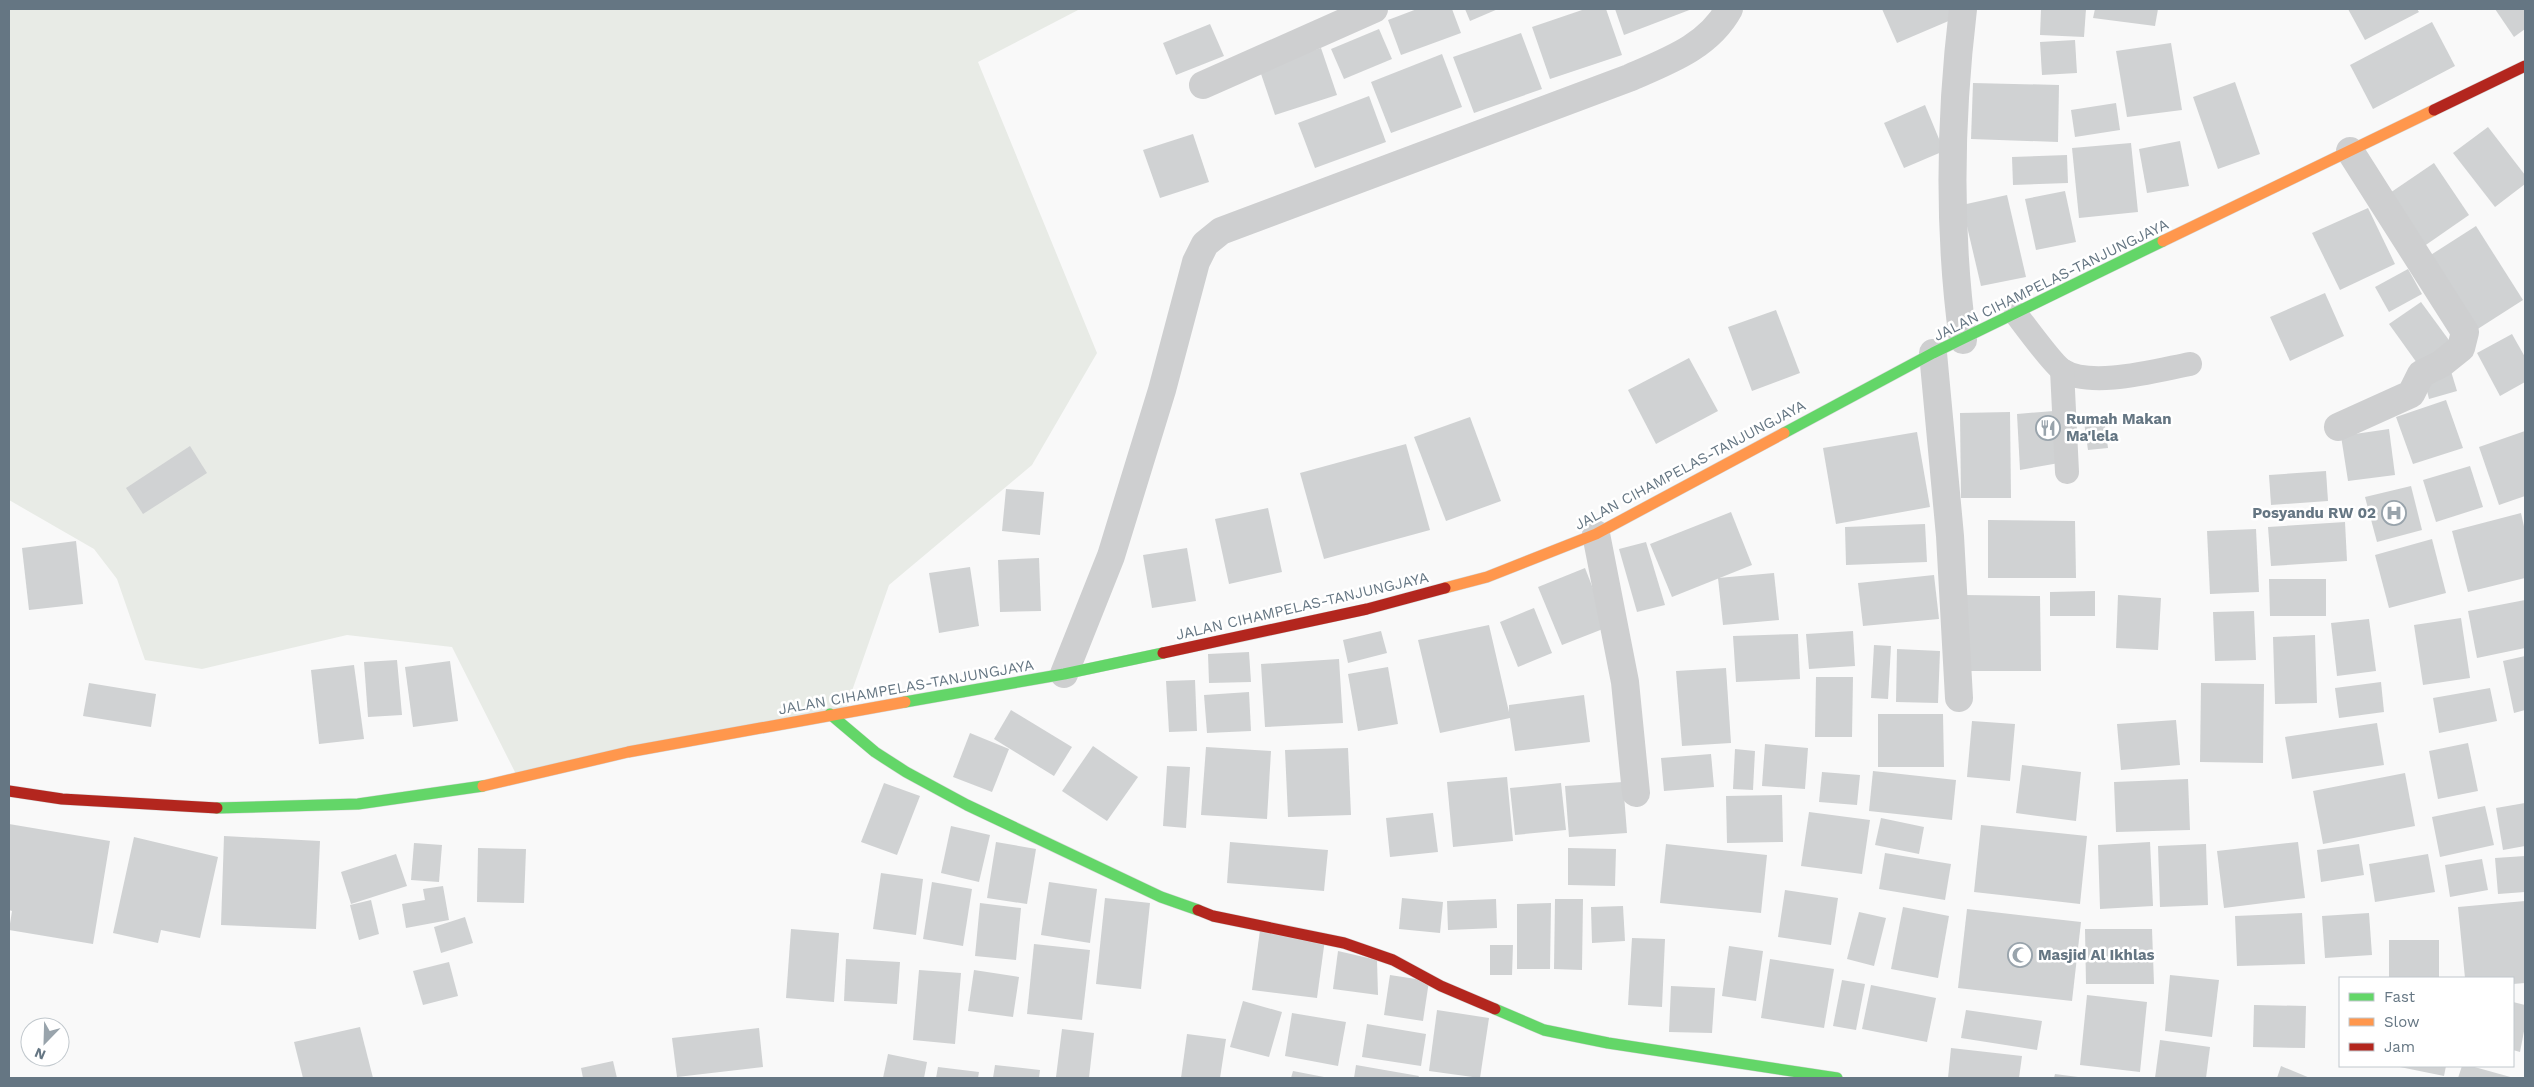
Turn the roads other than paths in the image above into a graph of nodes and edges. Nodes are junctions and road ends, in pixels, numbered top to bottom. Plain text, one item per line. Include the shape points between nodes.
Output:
1 (1374, 9) edge
2 (1963, 9) edge
3 (1726, 11) edge
4 (2525, 66) edge
5 (1203, 85) dead end
6 (2350, 151) junction
7 (2016, 314) junction
8 (1963, 340) junction
9 (1933, 353) junction
10 (2190, 364) dead end
11 (2062, 370) junction
12 (2338, 427) dead end
13 (2067, 472) dead end
14 (1596, 534) junction
15 (1064, 674) junction
16 (1959, 698) dead end
17 (830, 714) junction
18 (9, 791) edge
19 (1636, 793) dead end
20 (1837, 1078) edge

1 - 5 street
2 - 8 street via 1957,59 1952,223
3 - 15 street via 1703,42 1662,64 1221,232 1205,244 1196,262 1162,390 1111,556
4 - 6 main road, JALAN CIHAMPELAS-TANJUNGJAYA
6 - 7 main road, JALAN CIHAMPELAS-TANJUNGJAYA
6 - 12 street via 2465,332 2461,348 2442,364 2421,374 2411,394
7 - 8 main road, JALAN CIHAMPELAS-TANJUNGJAYA
7 - 11 lane
8 - 9 main road, JALAN CIHAMPELAS-TANJUNGJAYA
9 - 14 main road, JALAN CIHAMPELAS-TANJUNGJAYA
9 - 16 street via 1950,536
10 - 11 lane via 2092,379
11 - 13 lane
14 - 15 main road, JALAN CIHAMPELAS-TANJUNGJAYA via 1487,577 1367,609
14 - 19 street via 1625,682
15 - 17 main road, JALAN CIHAMPELAS-TANJUNGJAYA
17 - 18 main road, JALAN CIHAMPELAS-TANJUNGJAYA via 628,752 481,787 358,804 199,809 62,799
17 - 20 main road via 875,752 966,805 1161,897 1213,916 1344,943 1393,960 1441,986 1544,1030

